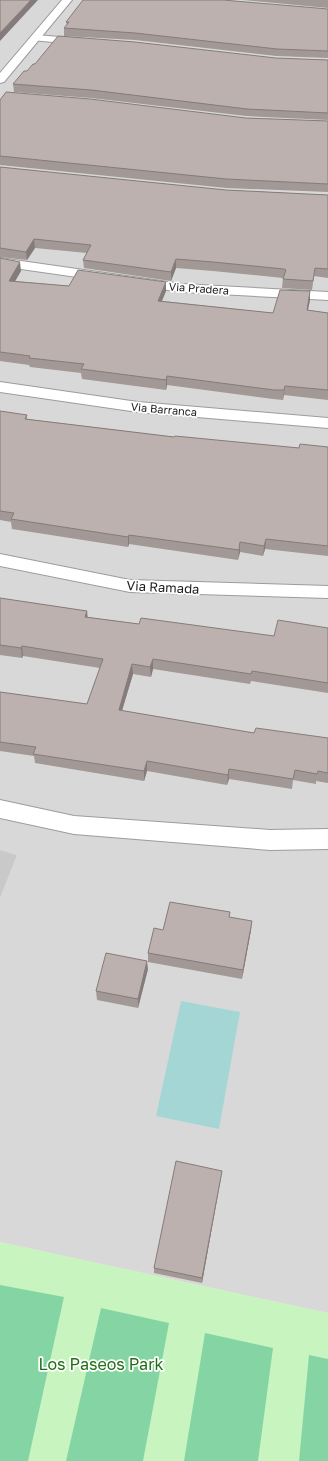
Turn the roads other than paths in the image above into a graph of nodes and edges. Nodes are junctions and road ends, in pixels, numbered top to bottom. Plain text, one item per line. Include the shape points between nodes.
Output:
1 (67, 0) edge
2 (36, 38) junction
3 (96, 43) edge
4 (0, 80) edge
5 (0, 262) edge
6 (328, 296) edge
7 (0, 387) edge
8 (328, 423) edge
9 (0, 560) edge
10 (328, 592) edge
11 (0, 809) edge
12 (328, 839) edge

1 - 2 street
2 - 3 street
2 - 4 street
5 - 6 street, Via Pradera via 182,288
7 - 8 street, Via Barranca via 138,407
9 - 10 street, Via Ramada via 130,586
11 - 12 street via 74,825 270,840

